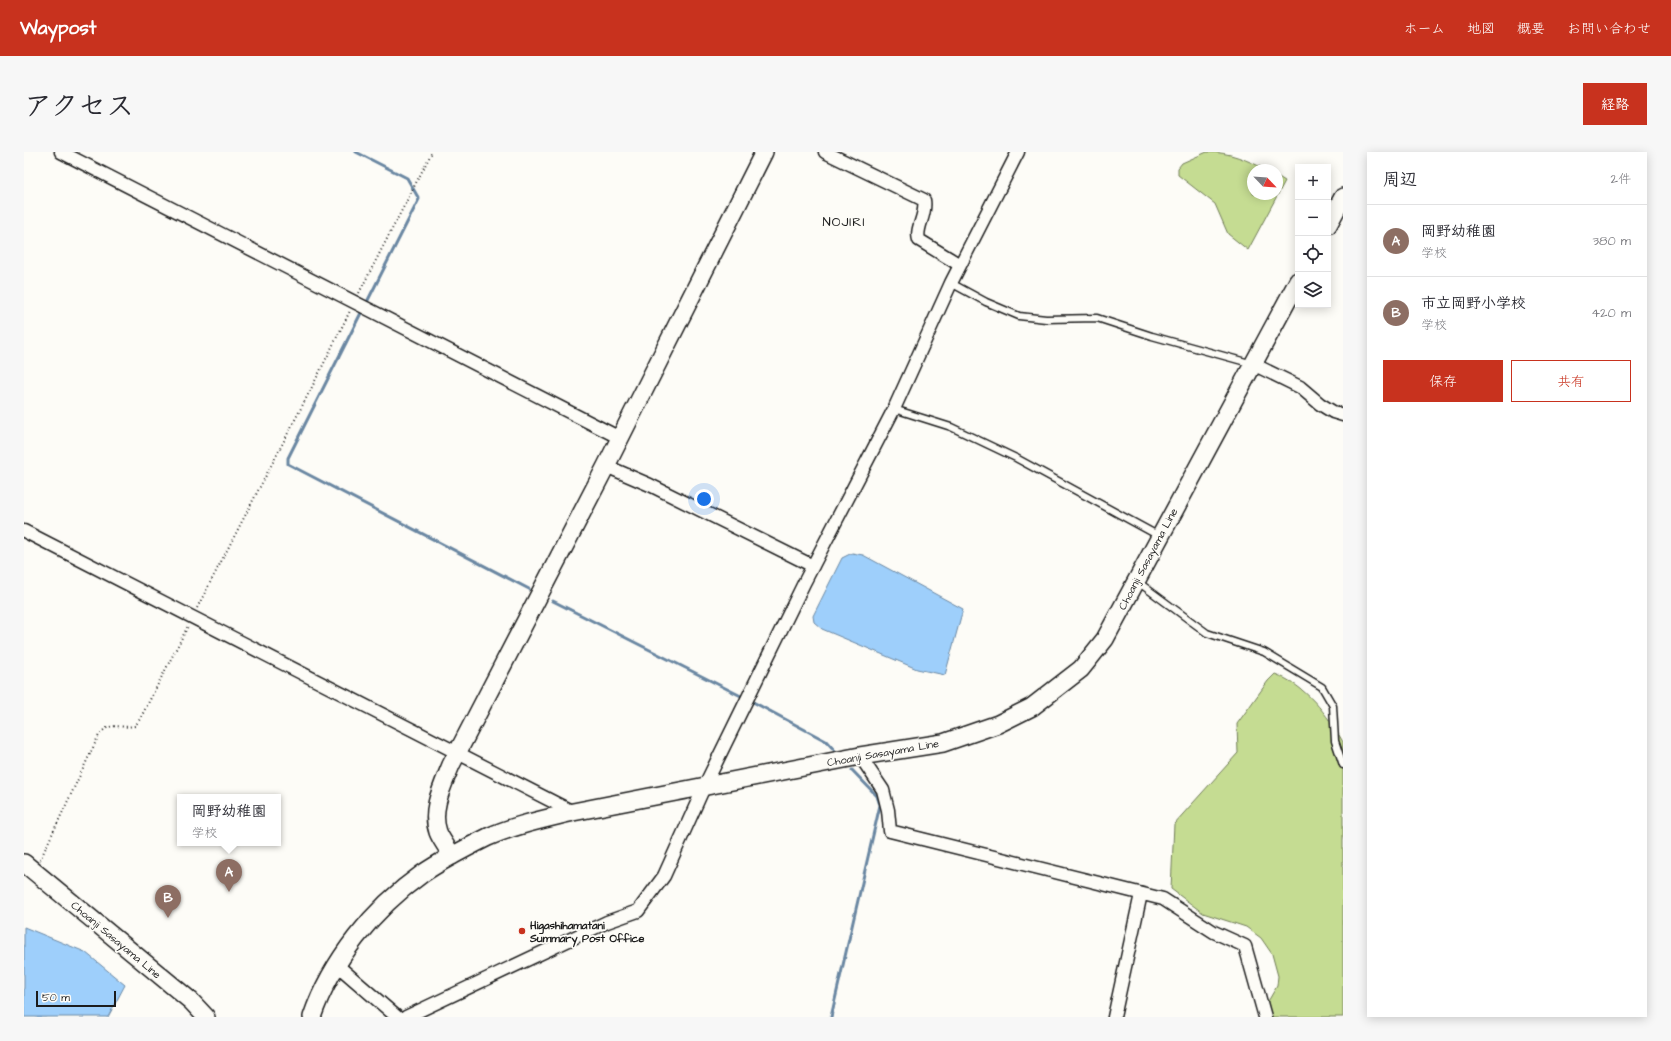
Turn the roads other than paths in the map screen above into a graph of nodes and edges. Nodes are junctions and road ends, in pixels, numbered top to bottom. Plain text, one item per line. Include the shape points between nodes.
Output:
1 (61, 152) edge
2 (764, 152) edge
3 (825, 152) edge
4 (1018, 152) edge
5 (1343, 197) edge
6 (1331, 219) edge
7 (960, 265) junction
8 (951, 283) junction
9 (1295, 287) edge
10 (1253, 364) junction
11 (894, 409) junction
12 (1343, 415) edge
13 (620, 438) junction
14 (606, 466) junction
15 (24, 531) edge
16 (1160, 536) junction
17 (813, 566) junction
18 (1136, 581) junction
19 (457, 753) junction
20 (860, 756) junction
21 (1343, 765) edge
22 (705, 785) junction
23 (573, 812) junction
24 (452, 856) junction
25 (29, 868) edge
26 (1141, 894) junction
27 (337, 965) junction
28 (206, 1017) edge
29 (312, 1017) edge
30 (397, 1017) edge
31 (406, 1017) edge
32 (1114, 1017) edge
33 (1265, 1017) edge

1 - 13 street
2 - 13 main road
3 - 7 street via 924,200 925,207 917,234 919,240
4 - 7 street
5 - 6 main road
7 - 8 street
8 - 10 lane via 1019,316 1046,319 1097,318
8 - 11 street
9 - 10 main road, Choanji Sasayama Line
10 - 12 street via 1300,387 1320,404
10 - 16 main road, Choanji Sasayama Line
11 - 16 lane via 951,427 1016,458
11 - 17 street
13 - 14 main road
14 - 17 street via 650,485
14 - 19 main road
15 - 19 street
16 - 18 main road, Choanji Sasayama Line
17 - 22 street
18 - 20 main road, Choanji Sasayama Line via 1105,639 1081,669 1032,707 998,724 943,743
18 - 21 lane via 1207,633 1264,652 1322,687 1333,706 1335,741
19 - 23 street
19 - 24 main road via 440,793 435,817 438,832
20 - 22 main road, Choanji Sasayama Line
20 - 26 street via 883,790 890,831
22 - 23 main road, Choanji Sasayama Line
22 - 31 street via 664,876 638,911 607,922
23 - 24 main road, Choanji Sasayama Line via 538,820 489,837
24 - 27 main road, Choanji Sasayama Line via 422,874 377,912
25 - 28 main road, Choanji Sasayama Line via 191,1001
26 - 32 street
26 - 33 street via 1163,899 1214,932 1245,946
27 - 29 main road, Choanji Sasayama Line
27 - 30 street

